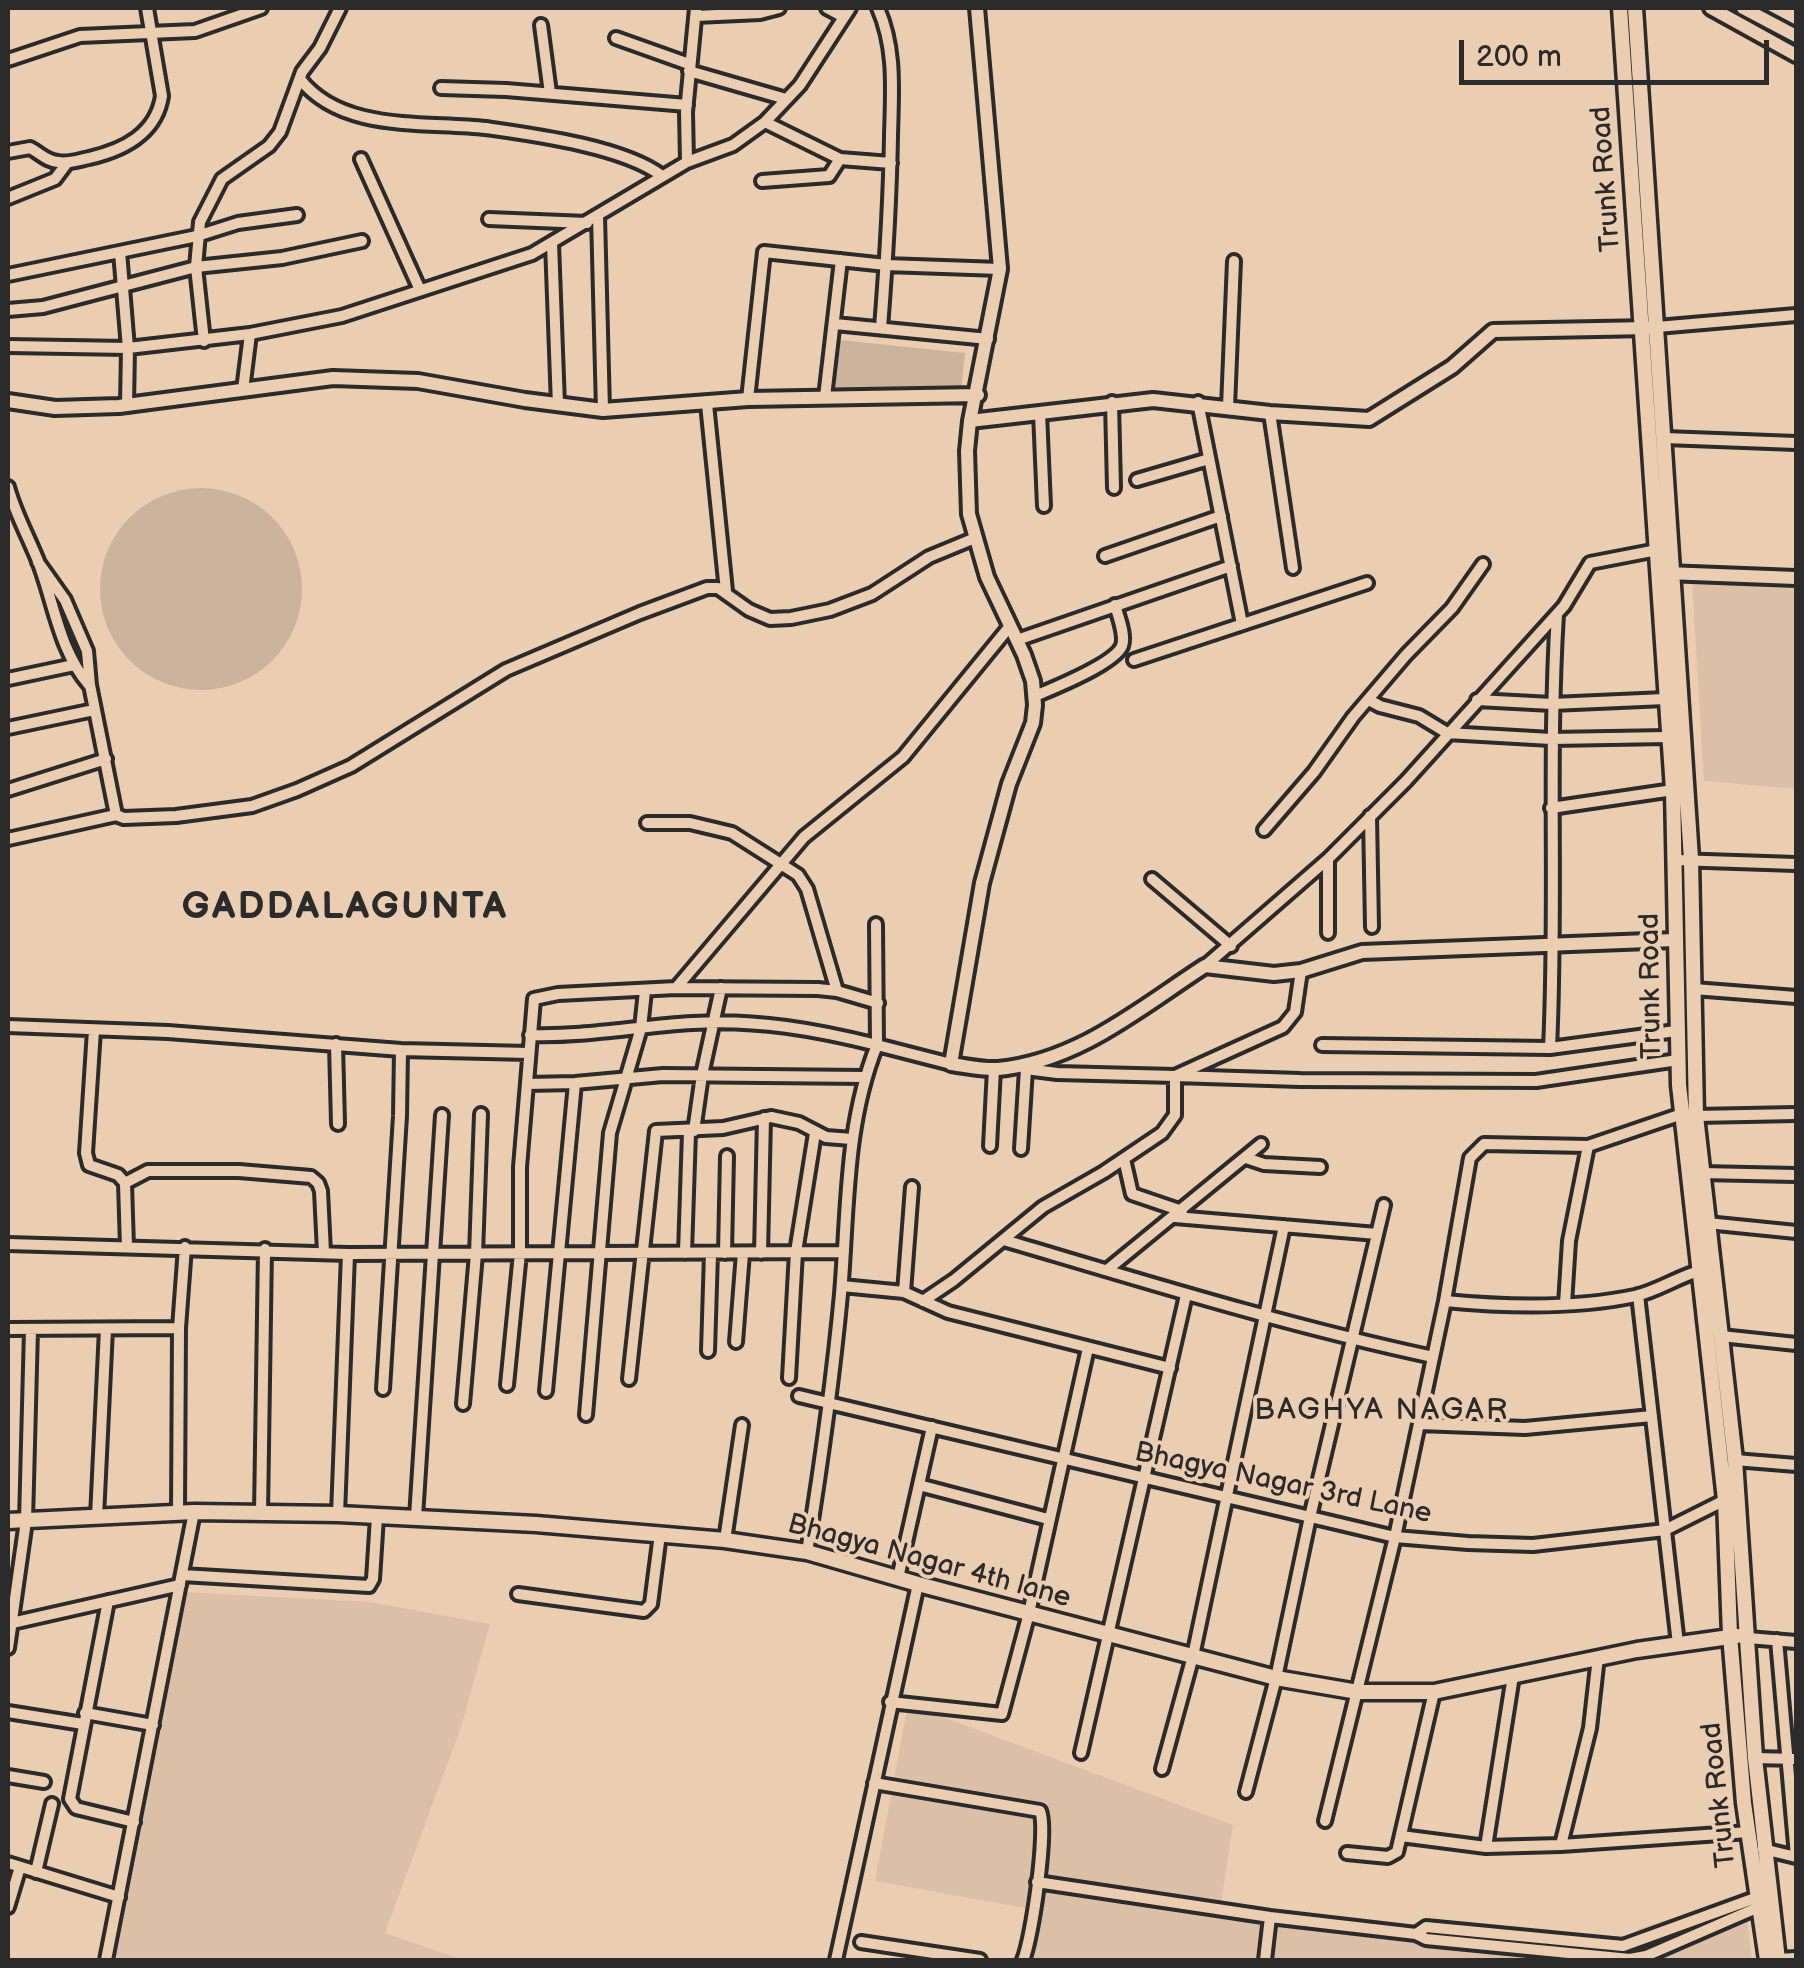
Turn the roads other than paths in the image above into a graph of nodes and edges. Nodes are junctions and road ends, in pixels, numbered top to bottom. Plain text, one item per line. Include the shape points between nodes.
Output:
1 (147, 8) edge
2 (262, 8) edge
3 (340, 8) edge
4 (780, 8) edge
5 (827, 8) edge
6 (878, 8) edge
7 (977, 8) edge
8 (1620, 8) edge
9 (1635, 8) edge
10 (1710, 8) edge
11 (1743, 8) edge
12 (696, 12) edge
13 (847, 12) edge
14 (541, 25) dead end
15 (151, 34) junction
16 (1796, 36) edge
17 (616, 38) dead end
18 (1796, 55) edge
19 (8, 60) edge
20 (689, 67) junction
21 (300, 79) junction
22 (441, 88) dead end
23 (550, 93) junction
24 (786, 100) junction
25 (688, 104) junction
26 (765, 122) junction
27 (8, 152) edge
28 (361, 159) dead end
29 (840, 159) junction
30 (687, 162) junction
31 (68, 163) junction
32 (891, 163) junction
33 (662, 176) junction
34 (762, 180) dead end
35 (8, 198) edge
36 (297, 214) dead end
37 (598, 216) junction
38 (489, 219) dead end
39 (587, 223) junction
40 (197, 236) junction
41 (362, 241) dead end
42 (552, 243) junction
43 (120, 252) junction
44 (841, 260) junction
45 (1234, 261) dead end
46 (886, 265) junction
47 (196, 267) junction
48 (1000, 269) junction
49 (8, 275) edge
50 (124, 286) junction
51 (420, 290) junction
52 (8, 310) edge
53 (1796, 315) edge
54 (835, 324) junction
55 (880, 328) junction
56 (1650, 328) junction
57 (250, 334) junction
58 (988, 339) junction
59 (204, 341) junction
60 (8, 346) edge
61 (128, 348) junction
62 (244, 390) junction
63 (978, 395) junction
64 (824, 398) junction
65 (748, 399) junction
66 (8, 401) edge
67 (1112, 402) junction
68 (1198, 402) junction
69 (558, 404) junction
70 (707, 404) junction
71 (127, 406) junction
72 (1228, 407) junction
73 (603, 410) junction
74 (1040, 413) junction
75 (1270, 413) junction
76 (970, 420) junction
77 (1665, 438) junction
78 (1796, 439) edge
79 (1210, 460) junction
80 (1136, 480) dead end
81 (8, 488) edge
82 (1114, 488) dead end
83 (10, 506) edge
84 (1044, 506) dead end
85 (1220, 516) junction
86 (974, 538) junction
87 (1657, 550) junction
88 (1105, 556) dead end
89 (38, 562) junction
90 (1483, 564) dead end
91 (1230, 566) junction
92 (1292, 568) dead end
93 (1667, 573) junction
94 (1796, 578) edge
95 (1368, 583) dead end
96 (726, 591) junction
97 (1115, 605) junction
98 (1558, 613) junction
99 (1242, 624) junction
100 (1010, 626) junction
101 (1017, 640) junction
102 (1134, 660) dead end
103 (74, 665) junction
104 (8, 679) edge
105 (90, 685) junction
106 (1036, 696) junction
107 (1666, 699) junction
108 (1369, 700) junction
109 (1476, 700) junction
110 (1552, 704) junction
111 (94, 710) junction
112 (8, 728) edge
113 (1448, 733) junction
114 (1668, 737) junction
115 (1551, 739) junction
116 (106, 759) junction
117 (8, 790) edge
118 (1673, 790) junction
119 (1551, 808) junction
120 (116, 815) junction
121 (1370, 816) junction
122 (647, 824) dead end
123 (1264, 830) dead end
124 (8, 839) edge
125 (1328, 859) junction
126 (1684, 860) junction
127 (1796, 864) edge
128 (782, 865) junction
129 (1152, 879) dead end
130 (876, 924) dead end
131 (1372, 927) dead end
132 (1328, 933) dead end
133 (1675, 940) junction
134 (1693, 940) junction
135 (1555, 943) junction
136 (1231, 946) junction
137 (1205, 966) junction
138 (1301, 971) junction
139 (676, 988) junction
140 (721, 988) junction
141 (1694, 988) junction
142 (644, 991) junction
143 (837, 991) junction
144 (1796, 997) edge
145 (878, 1004) junction
146 (714, 1022) junction
147 (8, 1026) edge
148 (641, 1028) junction
149 (94, 1030) junction
150 (1676, 1030) junction
151 (530, 1035) junction
152 (336, 1044) junction
153 (877, 1045) junction
154 (1322, 1045) dead end
155 (1550, 1048) junction
156 (401, 1050) junction
157 (529, 1053) junction
158 (1678, 1060) junction
159 (951, 1064) junction
160 (1024, 1067) junction
161 (994, 1069) junction
162 (702, 1075) junction
163 (626, 1076) junction
164 (1176, 1076) junction
165 (864, 1078) junction
166 (574, 1083) junction
167 (526, 1084) junction
168 (442, 1114) dead end
169 (482, 1114) dead end
170 (1796, 1114) edge
171 (1689, 1115) junction
172 (764, 1118) junction
173 (338, 1124) dead end
174 (692, 1132) junction
175 (814, 1133) junction
176 (852, 1139) junction
177 (1262, 1144) dead end
178 (990, 1146) dead end
179 (1588, 1146) junction
180 (1021, 1149) dead end
181 (728, 1156) dead end
182 (1246, 1158) junction
183 (1124, 1159) junction
184 (1320, 1167) dead end
185 (1702, 1173) junction
186 (1796, 1175) edge
187 (124, 1183) junction
188 (912, 1187) dead end
189 (1384, 1206) dead end
190 (1179, 1214) junction
191 (1707, 1223) junction
192 (1284, 1226) junction
193 (1796, 1232) edge
194 (1377, 1234) junction
195 (1004, 1240) junction
196 (8, 1244) edge
197 (127, 1247) junction
198 (185, 1247) junction
199 (265, 1250) junction
200 (324, 1252) junction
201 (796, 1252) junction
202 (844, 1252) junction
203 (601, 1253) junction
204 (642, 1253) junction
205 (685, 1253) junction
206 (711, 1253) junction
207 (725, 1253) junction
208 (743, 1253) junction
209 (761, 1253) junction
210 (348, 1254) junction
211 (392, 1254) junction
212 (435, 1254) junction
213 (476, 1254) junction
214 (520, 1254) junction
215 (560, 1254) junction
216 (1107, 1270) junction
217 (1706, 1270) junction
218 (842, 1286) junction
219 (904, 1292) junction
220 (1186, 1295) junction
221 (1638, 1296) junction
222 (923, 1301) junction
223 (1445, 1301) junction
224 (1565, 1304) junction
225 (1265, 1315) junction
226 (8, 1328) edge
227 (106, 1328) junction
228 (179, 1328) junction
229 (30, 1329) junction
230 (1721, 1336) junction
231 (1352, 1340) junction
232 (736, 1342) dead end
233 (1796, 1344) edge
234 (1088, 1348) junction
235 (708, 1351) dead end
236 (1434, 1357) junction
237 (1170, 1368) junction
238 (789, 1378) dead end
239 (629, 1379) dead end
240 (507, 1385) dead end
241 (383, 1388) dead end
242 (546, 1391) dead end
243 (799, 1396) dead end
244 (832, 1402) junction
245 (463, 1404) dead end
246 (586, 1415) dead end
247 (1652, 1416) junction
248 (1419, 1424) junction
249 (742, 1425) dead end
250 (932, 1427) junction
251 (1064, 1460) junction
252 (1734, 1460) junction
253 (1796, 1465) edge
254 (1146, 1478) junction
255 (919, 1485) junction
256 (1229, 1499) junction
257 (1725, 1500) junction
258 (178, 1512) junction
259 (194, 1512) junction
260 (261, 1513) junction
261 (338, 1514) junction
262 (377, 1516) junction
263 (96, 1517) junction
264 (416, 1517) junction
265 (1310, 1517) junction
266 (1048, 1520) junction
267 (8, 1521) edge
268 (26, 1521) junction
269 (1665, 1530) junction
270 (660, 1534) junction
271 (1395, 1537) junction
272 (725, 1540) junction
273 (808, 1552) junction
274 (898, 1578) junction
275 (181, 1580) junction
276 (918, 1584) junction
277 (518, 1594) dead end
278 (108, 1601) junction
279 (1030, 1614) junction
280 (12, 1622) junction
281 (1110, 1635) junction
282 (1730, 1635) junction
283 (1748, 1638) junction
284 (1777, 1640) junction
285 (1796, 1642) edge
286 (1678, 1644) junction
287 (8, 1648) edge
288 (1194, 1656) junction
289 (1598, 1657) junction
290 (1513, 1676) junction
291 (1276, 1678) junction
292 (1358, 1692) junction
293 (1434, 1692) junction
294 (890, 1702) junction
295 (8, 1712) edge
296 (84, 1718) junction
297 (152, 1726) junction
298 (1081, 1753) dead end
299 (1754, 1758) junction
300 (1792, 1758) edge
301 (1162, 1769) dead end
302 (8, 1776) edge
303 (44, 1782) dead end
304 (874, 1782) junction
305 (1246, 1792) dead end
306 (52, 1804) dead end
307 (1325, 1820) dead end
308 (134, 1822) junction
309 (1749, 1832) junction
310 (1401, 1836) junction
311 (1561, 1845) junction
312 (1486, 1847) junction
313 (1764, 1849) junction
314 (1347, 1853) dead end
315 (1796, 1857) edge
316 (8, 1863) edge
317 (20, 1867) junction
318 (36, 1872) junction
319 (1037, 1882) junction
320 (119, 1897) junction
321 (1758, 1902) junction
322 (8, 1907) edge
323 (1270, 1916) junction
324 (861, 1942) dead end
325 (1634, 1944) junction
326 (1540, 1945) junction
327 (1796, 1958) edge
328 (1637, 1959) edge
329 (106, 1960) edge
330 (836, 1960) edge
331 (980, 1960) edge
332 (1024, 1960) edge
333 (1265, 1960) edge
334 (1774, 1960) edge

1 - 15 street
2 - 15 street via 195,31
3 - 21 street
4 - 12 street
5 - 13 street
6 - 32 street via 893,58
7 - 48 street
8 - 56 main road, Trunk Road
9 - 56 main road
10 - 18 street
11 - 16 street
12 - 20 street
13 - 24 street
14 - 23 street
15 - 19 street via 80,36
15 - 31 street via 160,109 130,145
17 - 20 street
20 - 24 street
20 - 25 street
21 - 33 street via 330,104 365,116 593,147
21 - 40 street via 280,132 222,180
22 - 23 street
23 - 25 street
24 - 26 street
25 - 30 street
26 - 29 street
26 - 30 street via 732,145
27 - 31 street via 30,148
28 - 51 street
29 - 32 street
29 - 34 street via 829,176
30 - 33 street
31 - 35 street via 55,179
32 - 46 street
33 - 37 street
36 - 40 street
37 - 39 street
37 - 73 street
38 - 39 street
39 - 42 street
40 - 43 street
40 - 47 street
41 - 47 street
42 - 51 street
42 - 69 street
43 - 49 street
43 - 50 street
44 - 46 street
44 - 54 street
44 - 65 street via 764,252
45 - 72 street
46 - 48 street
46 - 55 street
47 - 50 street
47 - 59 street
48 - 58 street
50 - 52 street
50 - 61 street
51 - 57 street via 342,316
53 - 56 street
54 - 55 street
54 - 64 street
55 - 58 street
56 - 75 street via 1492,332 1452,367 1369,419
56 - 77 main road
56 - 87 main road, Trunk Road
57 - 59 street
57 - 62 street
58 - 63 street
59 - 61 street
60 - 61 street
61 - 71 street
62 - 69 street via 333,378 418,381
62 - 71 street
63 - 64 street
63 - 76 street
64 - 65 street
65 - 70 street
66 - 71 street via 55,408
67 - 68 street
67 - 74 street
67 - 82 street
68 - 72 street
68 - 79 street
69 - 73 street
70 - 73 street
70 - 96 street
72 - 75 street
74 - 76 street
74 - 84 street
75 - 92 street
76 - 86 street
77 - 78 street
77 - 93 main road
79 - 80 street
79 - 85 street
81 - 83 street
83 - 89 street
85 - 88 street
85 - 91 street
86 - 96 street via 929,557 872,594 810,614 770,619
86 - 100 street
87 - 93 main road, Trunk Road
87 - 98 street via 1590,564
89 - 103 street
89 - 105 street via 82,637
90 - 108 street
91 - 97 street
91 - 99 street
93 - 94 street
93 - 107 main road, Trunk Road
93 - 126 main road
95 - 99 street
96 - 120 street via 707,588 506,670 351,766 297,790 252,806
97 - 101 street
97 - 106 street via 1123,637 1118,651
98 - 109 street
98 - 110 street
99 - 102 street
100 - 101 street
100 - 128 street via 903,757 822,820
101 - 106 street
103 - 104 street
103 - 105 street
105 - 111 street
106 - 159 street via 982,883
107 - 110 street
107 - 114 main road, Trunk Road
108 - 113 street
108 - 123 street
109 - 110 street
109 - 113 street
110 - 115 street
111 - 112 street
111 - 116 street
113 - 115 street
113 - 121 street
114 - 115 street
114 - 118 main road, Trunk Road
115 - 119 street
116 - 117 street
116 - 120 street
118 - 119 street
118 - 126 main road, Trunk Road
119 - 135 street
120 - 124 street
121 - 125 street
121 - 131 street
122 - 128 street via 690,823 732,832
125 - 132 street
125 - 136 street
126 - 127 street
126 - 133 main road, Trunk Road
126 - 134 main road
128 - 139 street
128 - 143 street via 807,889
129 - 136 street
130 - 145 street
133 - 134 street
133 - 135 street
133 - 150 main road, Trunk Road
134 - 141 main road
135 - 138 street via 1362,952
135 - 155 street
136 - 137 street
137 - 138 street
137 - 160 street via 1118,1027
138 - 164 street via 1295,1012 1283,1027
139 - 140 street
139 - 142 street
140 - 143 street
140 - 146 street
141 - 144 street
141 - 171 main road
142 - 148 street
142 - 151 street via 544,995 534,999
143 - 145 street
145 - 153 street
146 - 148 street
146 - 153 street via 792,1027
146 - 162 street
147 - 149 street
148 - 151 street
148 - 163 street
149 - 152 street
149 - 187 street via 86,1153 89,1164
150 - 155 street
150 - 158 main road, Trunk Road
151 - 157 street
152 - 156 street
152 - 173 street
153 - 159 street
153 - 165 street
154 - 155 street
156 - 157 street
156 - 211 street
157 - 167 street
158 - 164 street via 1536,1080
158 - 171 main road, Trunk Road
159 - 161 street
160 - 161 street
160 - 164 street
160 - 180 street
161 - 178 street
162 - 163 street
162 - 165 street
162 - 174 street
163 - 166 street
163 - 203 street via 610,1133
164 - 183 street via 1171,1125
165 - 176 street
166 - 167 street
166 - 215 street
167 - 214 street
168 - 212 street
169 - 213 street
170 - 171 street
171 - 179 street
171 - 185 main road
171 - 217 main road, Trunk Road
172 - 174 street
172 - 175 street via 799,1123
172 - 209 street
174 - 204 street via 663,1128 654,1135
174 - 205 street
175 - 176 street
175 - 201 street
176 - 202 street
177 - 182 street
179 - 223 street via 1484,1144 1473,1152
179 - 224 street
181 - 207 street
182 - 184 street
182 - 190 street
183 - 190 street via 1132,1194
183 - 195 street via 1064,1192
185 - 186 street
185 - 191 main road
187 - 197 street
187 - 200 street via 153,1171 311,1177 321,1191
188 - 219 street
189 - 194 street
190 - 192 street
190 - 216 street
191 - 193 street
191 - 217 main road
192 - 194 street
192 - 225 street
194 - 231 street
195 - 216 street
195 - 222 street
196 - 197 street
197 - 198 street
198 - 199 street
198 - 228 street
199 - 200 street
199 - 260 street
200 - 210 street
201 - 202 street
201 - 209 street
201 - 238 street
202 - 218 street
203 - 204 street
203 - 215 street
203 - 246 street
204 - 205 street
204 - 239 street
205 - 206 street
206 - 207 street
206 - 235 street
207 - 208 street
208 - 209 street
208 - 232 street
210 - 211 street
210 - 261 street
211 - 212 street
211 - 241 street
212 - 213 street
212 - 264 street
213 - 214 street
213 - 245 street
214 - 215 street
214 - 240 street
215 - 242 street
216 - 220 street
217 - 221 street
217 - 230 main road
217 - 257 main road, Trunk Road
218 - 219 street
218 - 244 street
219 - 222 street
220 - 225 street
220 - 237 street
221 - 224 street
221 - 247 street
222 - 234 street
223 - 224 street
223 - 236 street
225 - 231 street
225 - 256 street
226 - 229 street
227 - 228 street
227 - 229 street
227 - 263 street
228 - 258 street
229 - 268 street
230 - 233 street
230 - 252 main road
231 - 236 street
231 - 265 street
234 - 237 street
234 - 251 street
236 - 248 street
237 - 254 street
243 - 244 street, Bhagya Nagar 3rd Lane
244 - 250 street, Bhagya Nagar 3rd Lane
244 - 273 street
247 - 248 street via 1525,1428
247 - 269 street
248 - 271 street
249 - 272 street
250 - 251 street, Bhagya Nagar 3rd Lane
250 - 255 street
251 - 254 street, Bhagya Nagar 3rd Lane
251 - 266 street
252 - 253 street
252 - 283 main road
254 - 256 street, Bhagya Nagar 3rd Lane
254 - 281 street
255 - 266 street
255 - 274 street
256 - 265 street, Bhagya Nagar 3rd Lane
256 - 288 street
257 - 269 street, Bhagya Nagar 3rd Lane
257 - 282 main road, Trunk Road
258 - 259 main road, Bhagya Nagar 4th lane
258 - 263 main road, Bhagya Nagar 4th lane
259 - 260 main road, Bhagya Nagar 4th lane
259 - 275 street
260 - 261 main road, Bhagya Nagar 4th lane
261 - 262 main road, Bhagya Nagar 4th lane
262 - 264 main road, Bhagya Nagar 4th lane
262 - 275 street via 369,1586
263 - 268 main road, Bhagya Nagar 4th lane
264 - 270 main road, Bhagya Nagar 4th lane
265 - 271 street, Bhagya Nagar 3rd Lane
265 - 291 street
266 - 279 street
267 - 268 main road, Bhagya Nagar 4th lane
268 - 280 street
269 - 271 street, Bhagya Nagar 3rd Lane via 1533,1544
269 - 286 street
270 - 272 main road, Bhagya Nagar 4th lane
270 - 277 street via 652,1604 644,1611
271 - 292 street
272 - 273 main road, Bhagya Nagar 4th lane
273 - 274 main road, Bhagya Nagar 4th lane
274 - 276 main road, Bhagya Nagar 4th lane
275 - 278 street
275 - 297 street
276 - 279 main road, Bhagya Nagar 4th lane
276 - 294 street
278 - 280 street
278 - 296 street
279 - 281 main road, Bhagya Nagar 4th lane
279 - 294 street via 1002,1714
280 - 287 street
281 - 288 main road, Bhagya Nagar 4th lane
281 - 298 street
282 - 283 main road, Bhagya Nagar 4th lane
282 - 286 main road, Bhagya Nagar 4th lane
282 - 309 main road, Trunk Road
283 - 284 street
283 - 299 main road
284 - 285 street
284 - 300 street
286 - 289 main road, Bhagya Nagar 4th lane
288 - 291 main road, Bhagya Nagar 4th lane
288 - 301 street
289 - 290 main road, Bhagya Nagar 4th lane
289 - 311 street via 1590,1728
290 - 293 main road, Bhagya Nagar 4th lane
290 - 312 street
291 - 292 main road, Bhagya Nagar 4th lane
291 - 305 street
292 - 293 main road, Bhagya Nagar 4th lane
292 - 307 street
293 - 310 street
294 - 304 street
295 - 296 street
296 - 297 street
296 - 308 street via 70,1802
297 - 308 street
299 - 300 street
299 - 313 main road
300 - 315 street
302 - 303 street
304 - 319 street via 1040,1811
304 - 330 street
306 - 318 street
308 - 320 street
309 - 311 street
309 - 321 main road, Trunk Road
310 - 312 street
310 - 314 street via 1394,1856
311 - 312 street
313 - 315 street
313 - 334 main road
316 - 317 street
317 - 318 street
317 - 322 street
318 - 320 street
319 - 323 street
319 - 332 street
320 - 329 street
321 - 325 street
321 - 328 street
321 - 334 main road, Trunk Road
323 - 326 street via 1426,1939
323 - 333 street
324 - 331 street
325 - 326 street
325 - 328 street
326 - 328 street
327 - 334 street

